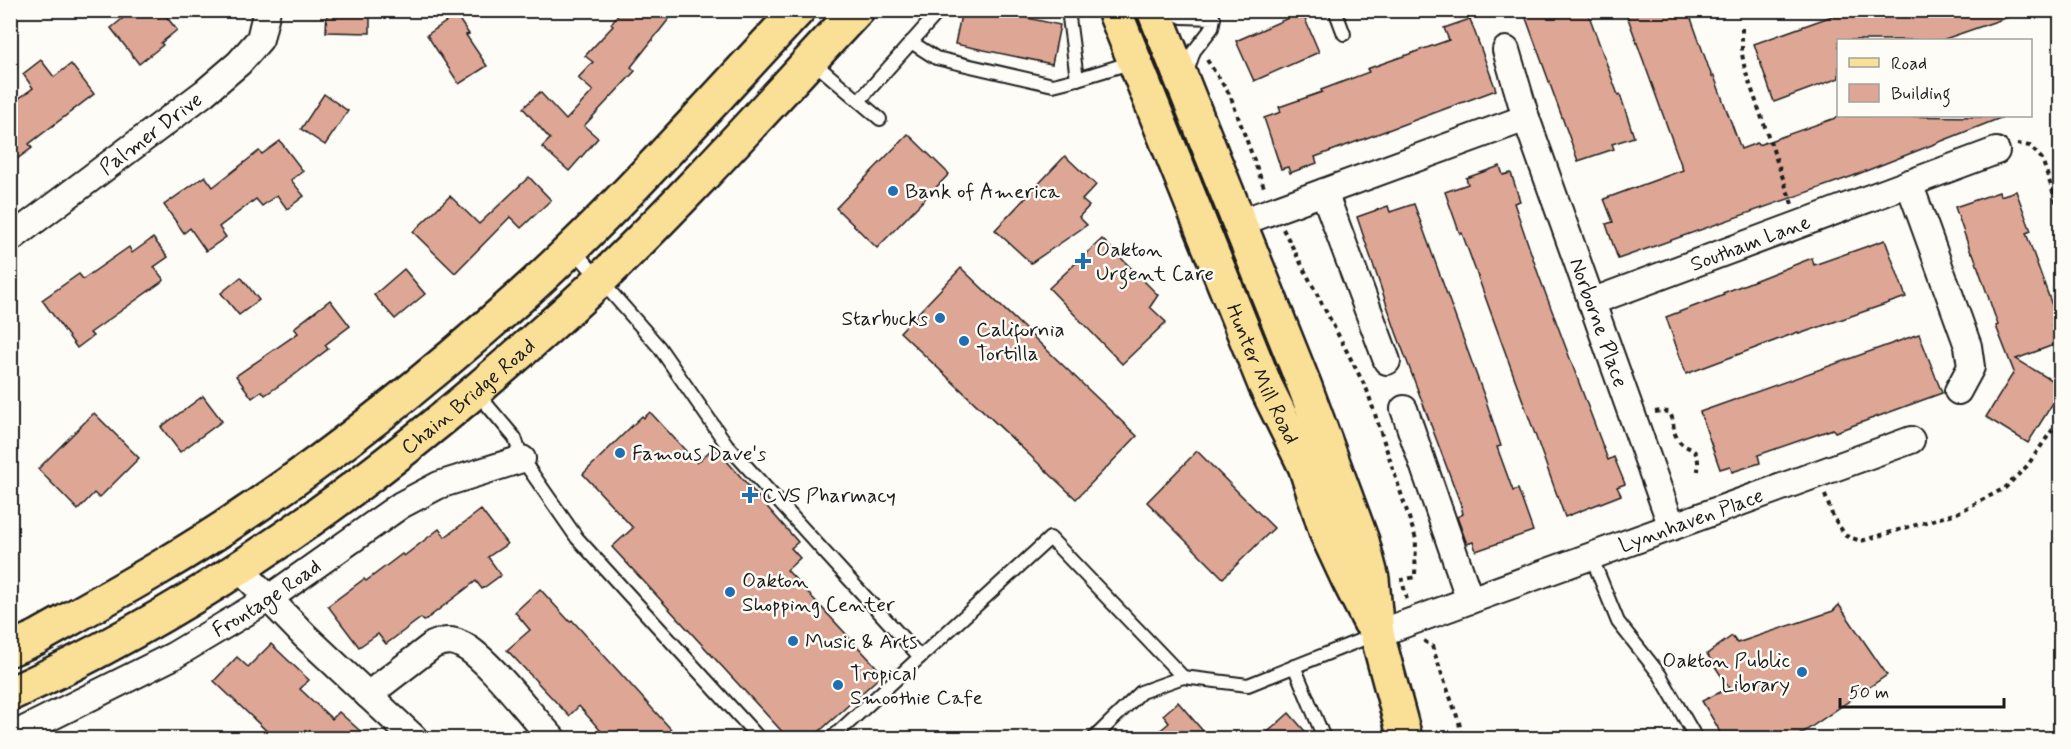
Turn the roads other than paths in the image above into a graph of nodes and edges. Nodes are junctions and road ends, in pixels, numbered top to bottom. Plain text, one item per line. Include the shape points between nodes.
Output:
1 (267, 10) edge
2 (798, 10) edge
3 (856, 10) edge
4 (940, 10) edge
5 (1068, 10) edge
6 (1114, 10) edge
7 (1155, 10) edge
8 (1168, 10) edge
9 (1335, 10) edge
10 (1344, 34) dead end
11 (911, 42) junction
12 (1506, 51) dead end
13 (811, 60) junction
14 (1133, 62) junction
15 (1077, 80) junction
16 (1183, 84) junction
17 (859, 100) junction
18 (1526, 118) junction
19 (880, 119) dead end
20 (1996, 151) road end
21 (1909, 183) junction
22 (1324, 192) junction
23 (1239, 223) junction
24 (10, 239) edge
25 (572, 248) junction
26 (601, 279) junction
27 (1591, 302) junction
28 (1257, 317) junction
29 (1387, 361) dead end
30 (476, 391) junction
31 (1958, 391) dead end
32 (1404, 408) dead end
33 (1911, 440) dead end
34 (522, 459) junction
35 (1672, 527) junction
36 (1591, 556) junction
37 (239, 568) junction
38 (268, 599) junction
39 (1470, 600) junction
40 (1377, 634) junction
41 (10, 649) edge
42 (920, 657) junction
43 (1294, 666) junction
44 (1183, 678) junction
45 (10, 694) edge
46 (368, 695) junction
47 (546, 736) edge
48 (10, 737) edge
49 (414, 738) edge
50 (759, 738) edge
51 (832, 738) edge
52 (1094, 738) edge
53 (1324, 738) edge
54 (1405, 738) edge
55 (1696, 738) edge

1 - 24 street, Palmer Drive via 260,39 239,63
2 - 25 main road, Chain Bridge Road via 636,185
3 - 13 main road, Chain Bridge Road
4 - 11 lane
5 - 15 lane
6 - 14 main road, Hunter Mill Road
7 - 16 main road, Hunter Mill Road
8 - 16 lane via 1182,17 1214,18 1212,28 1194,51
9 - 10 lane
11 - 15 lane via 936,58 1053,85
11 - 17 lane
12 - 18 street, Norborne Place
13 - 17 lane
13 - 26 main road, Chain Bridge Road via 686,195
14 - 15 lane
14 - 28 main road, Hunter Mill Road
16 - 23 main road, Hunter Mill Road
17 - 19 lane
18 - 22 street
18 - 27 street, Norborne Place
20 - 21 street, Southam Lane
21 - 27 street, Southam Lane
21 - 31 street via 1968,346 1971,367
22 - 23 street
22 - 29 street
23 - 28 main road, Hunter Mill Road
25 - 26 lane
25 - 41 main road, Chain Bridge Road via 447,360 316,465 185,553
26 - 30 main road, Chain Bridge Road
26 - 42 lane via 659,348 727,445
27 - 35 street, Norborne Place
28 - 40 main road, Hunter Mill Road via 1331,455 1372,579
30 - 34 lane via 515,438
30 - 37 main road, Chain Bridge Road via 327,510
32 - 39 street
33 - 35 street, Lynnhaven Place
34 - 38 street, Frontage Road via 439,485 401,505
34 - 50 lane via 577,538
35 - 36 street, Lynnhaven Place
36 - 39 street, Lynnhaven Place
36 - 55 lane via 1618,622 1660,675
37 - 38 street
37 - 45 main road, Chain Bridge Road via 134,632
38 - 46 street
38 - 48 street, Frontage Road via 173,656
39 - 40 street, Lynnhaven Place
40 - 43 lane
40 - 54 main road, Hunter Mill Road
42 - 44 lane via 1050,538
42 - 51 lane
43 - 44 lane via 1248,685
43 - 53 lane
44 - 52 lane via 1141,692
46 - 47 street via 433,645 453,641 470,650 491,670
46 - 49 street

